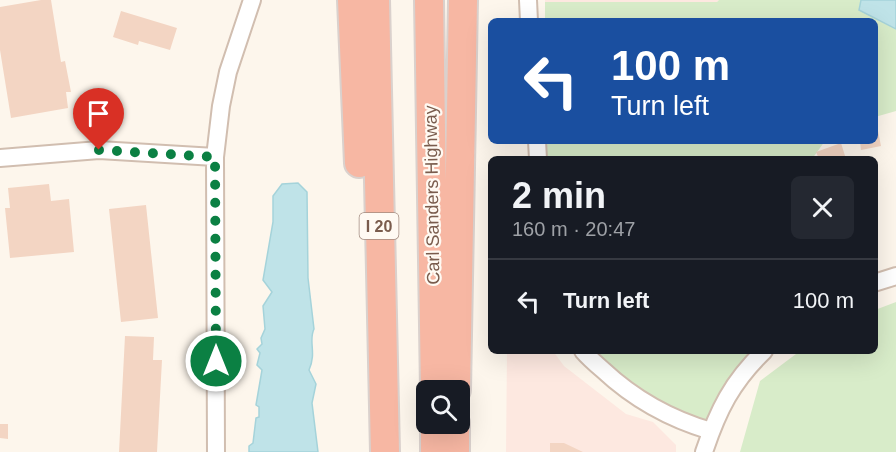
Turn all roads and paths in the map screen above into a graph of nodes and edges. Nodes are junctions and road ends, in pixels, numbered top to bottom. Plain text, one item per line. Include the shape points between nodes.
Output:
1 (252, 0) edge
2 (352, 0) edge
3 (375, 0) edge
4 (429, 0) edge
5 (463, 0) edge
6 (528, 0) edge
7 (529, 18) edge
8 (215, 157) junction
9 (0, 158) edge
10 (896, 276) edge
11 (878, 282) edge
12 (586, 354) edge
13 (761, 354) edge
14 (435, 380) edge
15 (456, 380) edge
16 (385, 406) junction
17 (711, 431) junction
18 (435, 434) edge
19 (455, 434) edge
20 (216, 452) edge
21 (385, 452) edge
22 (435, 452) edge
23 (455, 452) edge
24 (704, 452) edge

1 - 8 street via 228,72
2 - 16 highway via 366,366
3 - 16 highway, I 20
4 - 14 highway, Carl Sanders Highway
5 - 15 highway
6 - 7 street
8 - 9 street via 99,150
8 - 20 street
10 - 11 street
12 - 17 street via 653,408
13 - 17 street via 730,390
16 - 21 highway, I 20
17 - 24 street
18 - 22 highway
19 - 23 highway

